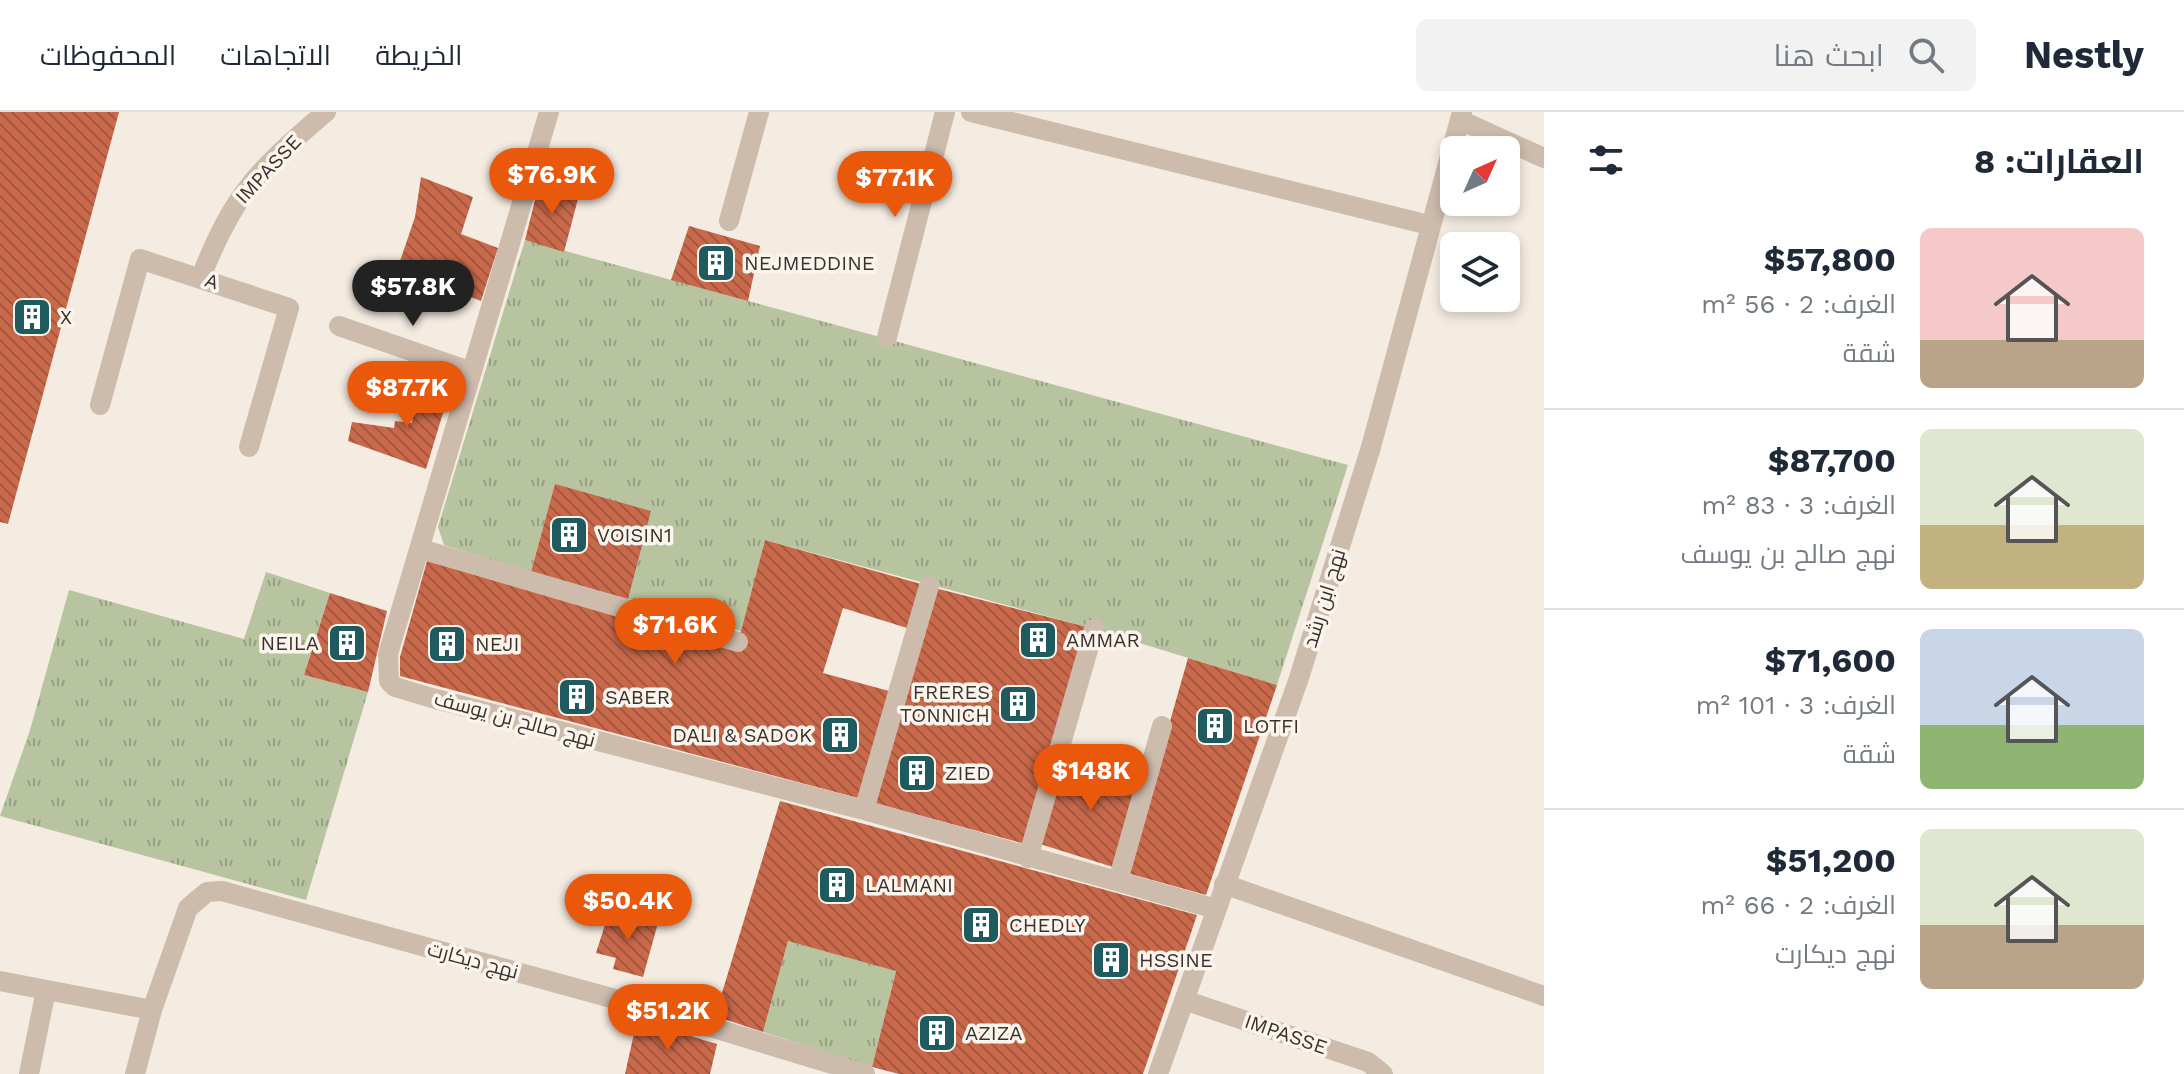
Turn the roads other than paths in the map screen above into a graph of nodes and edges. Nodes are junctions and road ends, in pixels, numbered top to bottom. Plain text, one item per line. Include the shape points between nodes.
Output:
1 (326, 112) edge
2 (549, 112) edge
3 (759, 112) edge
4 (945, 112) edge
5 (981, 114) edge
6 (1461, 116) edge
7 (1544, 158) edge
8 (729, 221) dead end
9 (1429, 225) junction
10 (201, 277) junction
11 (339, 326) dead end
12 (887, 337) dead end
13 (472, 372) junction
14 (100, 405) dead end
15 (249, 447) dead end
16 (421, 549) junction
17 (929, 586) dead end
18 (1094, 629) dead end
19 (738, 642) dead end
20 (1162, 726) dead end
21 (864, 810) junction
22 (1028, 858) junction
23 (1118, 881) junction
24 (1224, 884) junction
25 (1216, 909) junction
26 (0, 981) edge
27 (46, 990) junction
28 (1544, 996) edge
29 (1184, 1000) junction
30 (152, 1010) junction
31 (824, 1068) edge
32 (29, 1074) edge
33 (135, 1074) edge
34 (865, 1074) edge
35 (1158, 1074) edge
36 (1383, 1074) edge

1 - 10 street, IMPASSE via 245,188 221,226
2 - 13 street, نهج صالح بن يوسف
3 - 8 street
4 - 12 street
5 - 9 street
6 - 7 street
6 - 9 street, نهج ابن رشد
9 - 24 street, نهج ابن رشد via 1371,447 1299,678
10 - 14 street, A via 140,259
10 - 15 street, A via 289,308
11 - 13 street
13 - 16 street, نهج صالح بن يوسف
16 - 19 street
16 - 21 street, نهج صالح بن يوسف via 388,654 386,671 395,687
17 - 21 street
18 - 22 street
20 - 23 street
21 - 22 street, نهج صالح بن يوسف
22 - 23 street, نهج صالح بن يوسف
23 - 25 street, نهج صالح بن يوسف
24 - 25 street, نهج ابن رشد
24 - 28 street
25 - 29 street, نهج ابن رشد
26 - 27 street
27 - 30 street
27 - 32 street
29 - 35 street, نهج ابن رشد
29 - 36 street, IMPASSE via 1368,1062
30 - 31 street, نهج ديكارت via 188,908 207,892 222,891 648,1008
30 - 33 street, نهج ديكارت
31 - 34 street, نهج ديكارت

